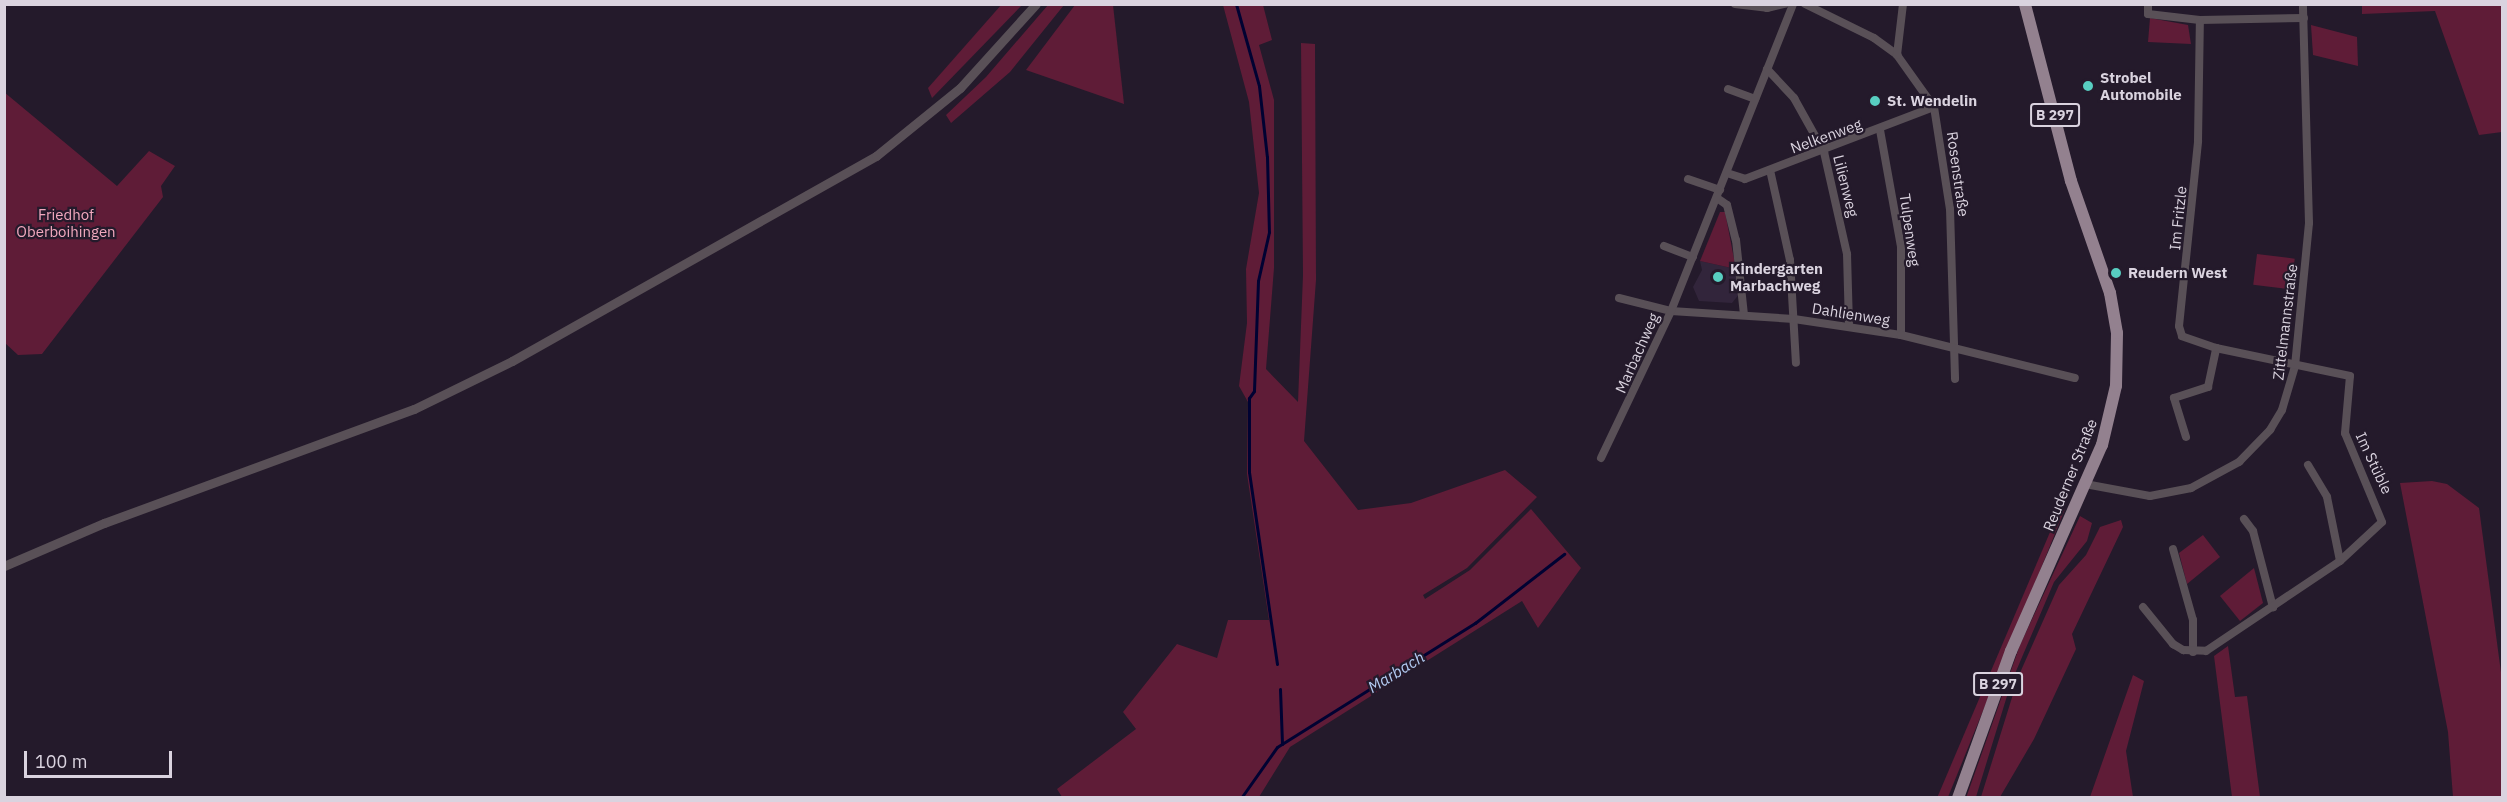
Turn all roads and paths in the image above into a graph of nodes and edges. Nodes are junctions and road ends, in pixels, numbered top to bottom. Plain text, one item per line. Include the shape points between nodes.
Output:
1 (1036, 4) edge
2 (1735, 4) edge
3 (1785, 4) edge
4 (1793, 4) edge
5 (1805, 4) edge
6 (1903, 4) edge
7 (2025, 4) edge
8 (2148, 4) edge
9 (2303, 4) edge
10 (2304, 18) junction
11 (2200, 20) junction
12 (1897, 55) junction
13 (1767, 69) junction
14 (1728, 90) dead end
15 (1755, 99) junction
16 (1934, 106) junction
17 (1880, 130) junction
18 (1824, 152) junction
19 (1770, 170) junction
20 (1727, 173) junction
21 (1688, 179) dead end
22 (1719, 194) junction
23 (1664, 246) dead end
24 (1693, 257) junction
25 (1619, 298) dead end
26 (1671, 311) junction
27 (1744, 315) junction
28 (1794, 319) junction
29 (1849, 326) junction
30 (1901, 335) junction
31 (1955, 348) junction
32 (2216, 348) junction
33 (1796, 363) dead end
34 (2295, 366) junction
35 (2075, 378) dead end
36 (1955, 379) dead end
37 (2186, 437) dead end
38 (1601, 458) dead end
39 (2308, 465) dead end
40 (2085, 484) junction
41 (2244, 519) dead end
42 (2173, 549) dead end
43 (2340, 561) junction
44 (4, 566) edge
45 (2143, 607) dead end
46 (2273, 607) junction
47 (2193, 652) junction
48 (1958, 798) edge

1 - 44 street via 960,88 876,156 512,361 414,409 104,523
2 - 3 street via 1767,8
4 - 13 street, Marbachweg
5 - 12 street, Rosenstraße via 1874,38
6 - 12 street
7 - 40 main road, Reuderner Straße / B 297 via 2071,181 2115,319 2113,410
8 - 11 street via 2148,14
9 - 10 street, Zittelmannstraße
10 - 11 street
10 - 34 street, Zittelmannstraße via 2310,193
11 - 32 street, Im Fritzle via 2198,141 2179,326 2188,340
12 - 16 street, Rosenstraße
13 - 15 street, Marbachweg
13 - 18 street, Lilienweg via 1794,98
14 - 15 street
15 - 20 street, Marbachweg
16 - 17 street, Nelkenweg
16 - 31 street, Rosenstraße via 1950,209
17 - 18 street, Nelkenweg
17 - 30 street, Tulpenweg via 1901,247
18 - 19 street, Nelkenweg
18 - 29 street, Lilienweg via 1847,254
19 - 20 street, Nelkenweg via 1740,179
19 - 28 street via 1785,228
20 - 22 street, Marbachweg
21 - 22 street
22 - 24 street, Marbachweg
22 - 27 street via 1727,205 1736,240
23 - 24 street
24 - 26 street, Marbachweg
25 - 26 street, Dahlienweg
26 - 27 street, Dahlienweg
26 - 38 street, Marbachweg
27 - 28 street, Dahlienweg
28 - 29 street, Dahlienweg
28 - 33 street
29 - 30 street, Dahlienweg
30 - 31 street, Dahlienweg
31 - 35 street, Dahlienweg
31 - 36 street, Rosenstraße
32 - 34 street, Im Fritzle
32 - 37 street via 2208,387 2174,398
34 - 40 street, Zittelmannstraße via 2282,410 2270,430 2214,479 2150,496
34 - 43 street, Im Stüble via 2350,376 2345,433 2382,513 2381,527
39 - 43 street via 2327,497
40 - 48 main road, Reuderner Straße / B 297 via 1971,752
41 - 46 street via 2253,531
42 - 47 street via 2193,620
43 - 46 street, Im Stüble
45 - 47 street via 2173,644
46 - 47 street, Im Stüble via 2217,646

